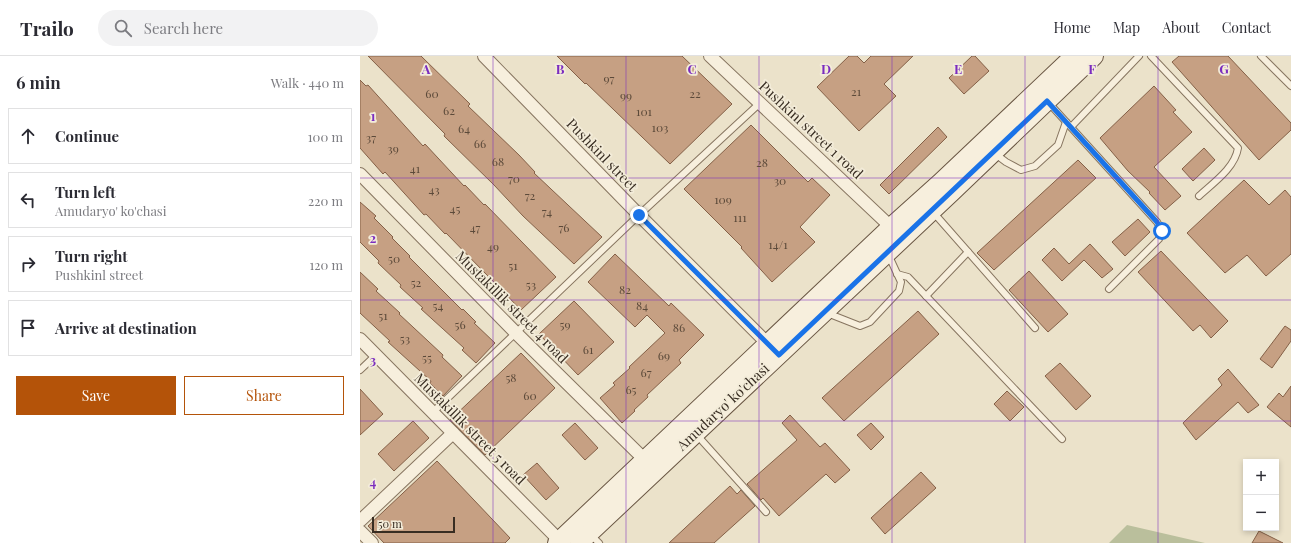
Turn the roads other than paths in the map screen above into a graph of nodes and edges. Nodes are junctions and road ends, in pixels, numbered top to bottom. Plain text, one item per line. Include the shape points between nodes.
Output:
1 (484, 56) edge
2 (710, 56) edge
3 (1074, 56) edge
4 (1094, 56) edge
5 (1139, 56) edge
6 (1151, 56) edge
7 (1261, 56) edge
8 (1291, 86) edge
9 (1047, 101) junction
10 (760, 103) junction
11 (1066, 122) junction
12 (1071, 127) junction
13 (994, 152) junction
14 (360, 174) edge
15 (1199, 196) dead end
16 (932, 211) junction
17 (639, 215) junction
18 (891, 227) junction
19 (968, 252) junction
20 (887, 253) junction
21 (897, 274) junction
22 (1109, 289) dead end
23 (926, 296) junction
24 (824, 312) junction
25 (1035, 328) dead end
26 (516, 333) junction
27 (360, 339) edge
28 (773, 349) junction
29 (376, 355) junction
30 (360, 370) edge
31 (432, 413) junction
32 (453, 433) junction
33 (696, 433) junction
34 (1062, 439) dead end
35 (644, 459) junction
36 (766, 512) dead end
37 (360, 521) edge
38 (360, 531) edge
39 (589, 540) edge
40 (558, 542) edge
41 (372, 543) edge

1 - 17 street, Pushkinl street
2 - 10 street, Pushkinl street 1 road
3 - 18 street
4 - 9 street, Amudaryo' ko'chasi
5 - 12 lane
6 - 15 lane via 1238,148 1232,165
7 - 8 lane
9 - 11 lane
9 - 13 street, Amudaryo' ko'chasi
10 - 17 lane
10 - 18 street, Pushkinl street 1 road
11 - 12 lane
11 - 13 lane via 1058,145 1035,166 1021,170
12 - 22 lane via 1157,222 1162,231 1159,239
13 - 16 street, Amudaryo' ko'chasi
14 - 26 street, Mustakillik street 4 road
16 - 19 lane
16 - 20 street, Amudaryo' ko'chasi
17 - 26 lane
17 - 28 street, Pushkinl street
18 - 28 street
19 - 23 lane
19 - 25 lane
20 - 21 lane
20 - 24 street, Amudaryo' ko'chasi
21 - 23 lane via 908,278
21 - 24 lane via 901,282 899,291 870,322 860,326
23 - 34 lane
24 - 28 street, Amudaryo' ko'chasi
26 - 31 lane
26 - 35 street, Mustakillik street 4 road
27 - 29 street, Mustakillik street 5 road
28 - 33 street, Amudaryo' ko'chasi
28 - 35 street
29 - 30 lane
29 - 31 street, Mustakillik street 5 road
31 - 32 street, Mustakillik street 5 road
32 - 37 street
32 - 40 street, Mustakillik street 5 road
33 - 36 lane
33 - 39 street, Amudaryo' ko'chasi
35 - 40 street
38 - 41 street

